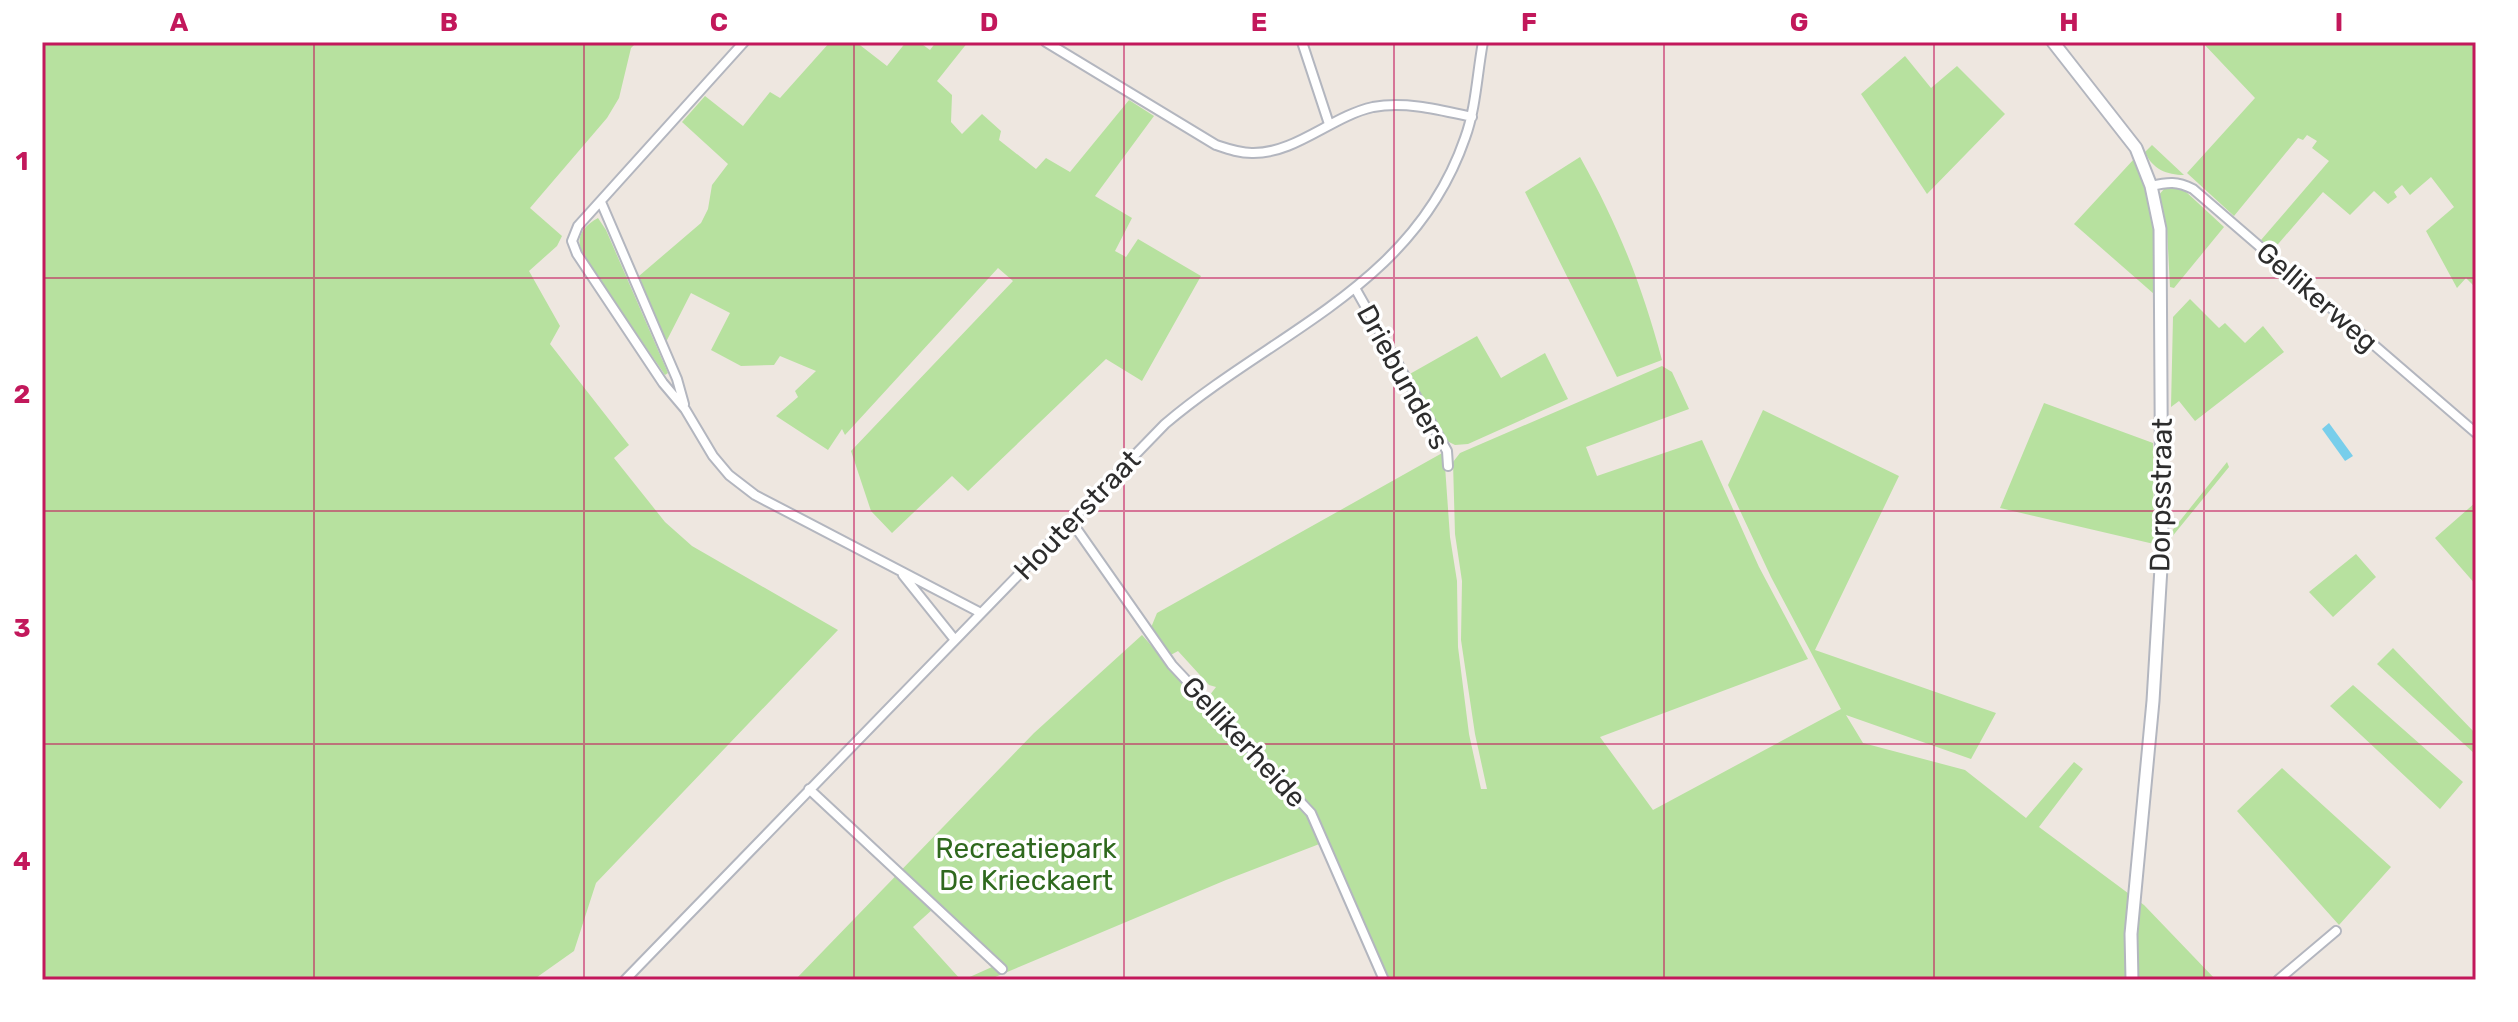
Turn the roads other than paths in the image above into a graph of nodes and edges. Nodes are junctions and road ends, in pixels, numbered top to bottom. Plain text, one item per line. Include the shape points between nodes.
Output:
1 (744, 42) edge
2 (1046, 42) edge
3 (1302, 42) edge
4 (1483, 42) edge
5 (2053, 42) edge
6 (1472, 117) junction
7 (1329, 124) junction
8 (2151, 186) junction
9 (601, 202) junction
10 (1355, 288) junction
11 (685, 409) junction
12 (2476, 433) edge
13 (1448, 466) dead end
14 (1071, 521) junction
15 (900, 571) junction
16 (981, 613) junction
17 (955, 640) junction
18 (809, 789) junction
19 (2336, 931) dead end
20 (1002, 969) dead end
21 (2281, 979) edge
22 (625, 980) edge
23 (1384, 980) edge
24 (2132, 980) edge

1 - 9 street
2 - 7 street via 1216,145 1237,152 1285,146
3 - 7 street
4 - 6 street, Houterstraat
5 - 8 street, Dorpsstraat via 2136,148
6 - 7 street via 1401,105 1353,112
6 - 10 street, Houterstraat via 1456,162 1423,220 1387,262
8 - 12 street, Gellikerweg via 2169,181 2193,189
8 - 24 street, Dorpsstraat via 2160,229 2162,551 2131,934
9 - 11 street
9 - 11 street via 578,226 572,241 577,254
10 - 13 street, Driebunders via 1447,451
10 - 14 street, Houterstraat via 1188,405
11 - 15 street via 713,456 755,495
14 - 16 street, Houterstraat
14 - 23 street, Gellikerheide via 1172,665 1311,813
15 - 16 street
15 - 17 street
16 - 17 street, Houterstraat
17 - 18 street, Houterstraat
18 - 20 street
18 - 22 street, Houterstraat
19 - 21 street

